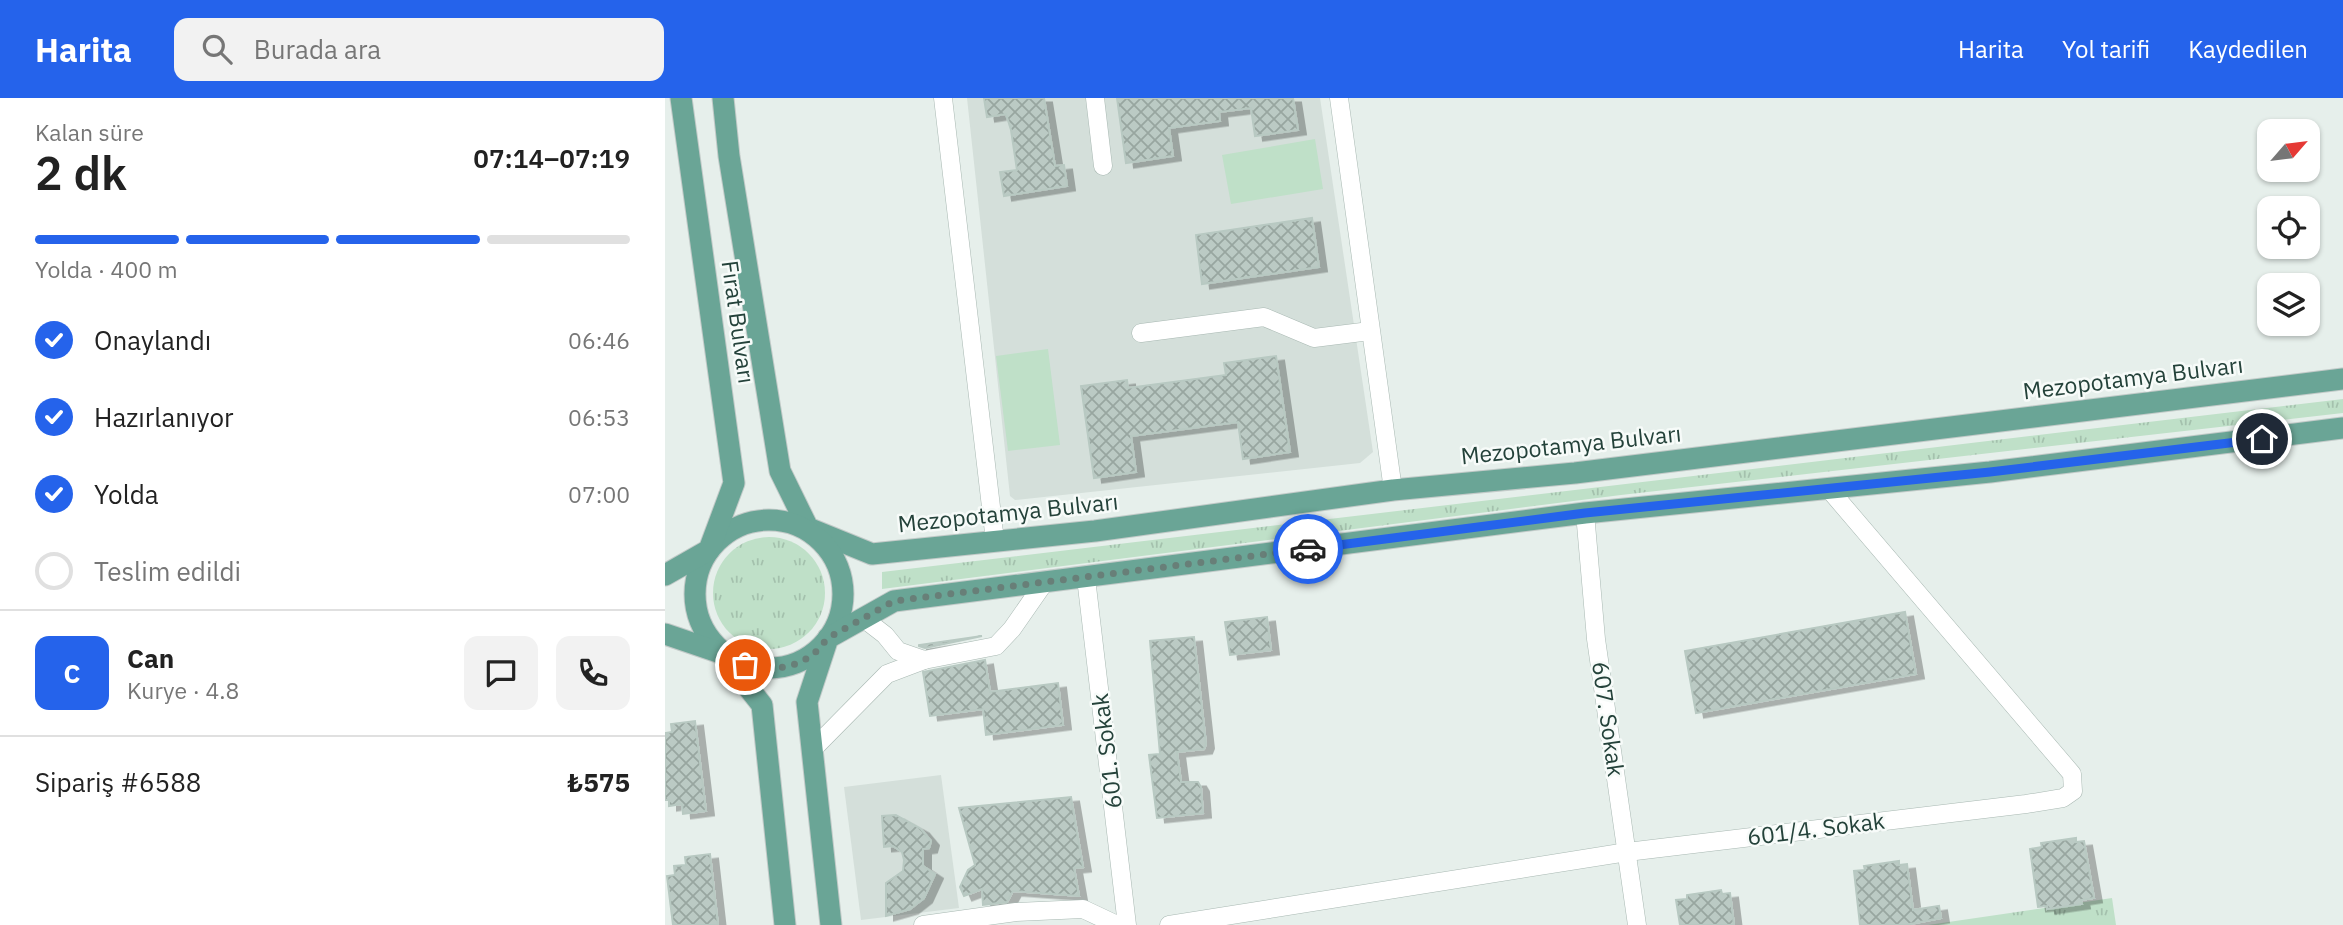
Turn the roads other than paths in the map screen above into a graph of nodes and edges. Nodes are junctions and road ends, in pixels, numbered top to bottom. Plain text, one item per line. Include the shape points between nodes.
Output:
1 (681, 98) edge
2 (723, 98) edge
3 (943, 98) edge
4 (1095, 98) edge
5 (1339, 98) edge
6 (1103, 166) dead end
7 (1370, 331) junction
8 (1141, 333) dead end
9 (2343, 379) edge
10 (2343, 429) edge
11 (1828, 488) junction
12 (1393, 490) junction
13 (1585, 513) junction
14 (808, 528) junction
15 (995, 541) junction
16 (709, 550) junction
17 (665, 575) edge
18 (1086, 578) junction
19 (1044, 583) junction
20 (863, 618) junction
21 (665, 634) edge
22 (828, 638) junction
23 (722, 653) junction
24 (924, 660) junction
25 (812, 750) junction
26 (1627, 852) junction
27 (785, 925) edge
28 (831, 925) edge
29 (923, 925) edge
30 (1117, 925) edge
31 (1127, 925) edge
32 (1169, 925) edge
33 (1637, 925) edge

1 - 16 main road, Fırat Bulvarı via 734,483
2 - 14 main road, Fırat Bulvarı via 780,471
3 - 15 street
4 - 6 street
5 - 7 street
7 - 8 street via 1314,338 1264,317
7 - 12 street
9 - 12 main road, Mezopotamya Bulvarı via 1575,473
10 - 11 main road
11 - 13 main road
11 - 26 street, 601/4. Sokak via 2072,775 2073,791 2063,798 2026,804
12 - 15 main road, Mezopotamya Bulvarı
13 - 18 main road
13 - 26 street, 607. Sokak via 1596,639
14 - 15 main road, Mezopotamya Bulvarı via 872,554
14 - 16 main road via 765,519 724,534
14 - 22 main road via 839,568 840,617
16 - 17 main road
16 - 23 main road via 698,571 694,594 698,617
18 - 19 main road
18 - 31 street, 601. Sokak
19 - 20 main road via 894,601
19 - 24 street via 996,646
20 - 22 main road
20 - 24 street via 898,651
21 - 23 main road
22 - 23 main road via 812,656 791,666 745,665
22 - 25 main road via 807,702
23 - 27 main road via 762,705
24 - 25 street via 887,674
25 - 28 main road
26 - 32 street, 601/4. Sokak
26 - 33 street, 607. Sokak
29 - 30 street via 1016,912 1083,909

